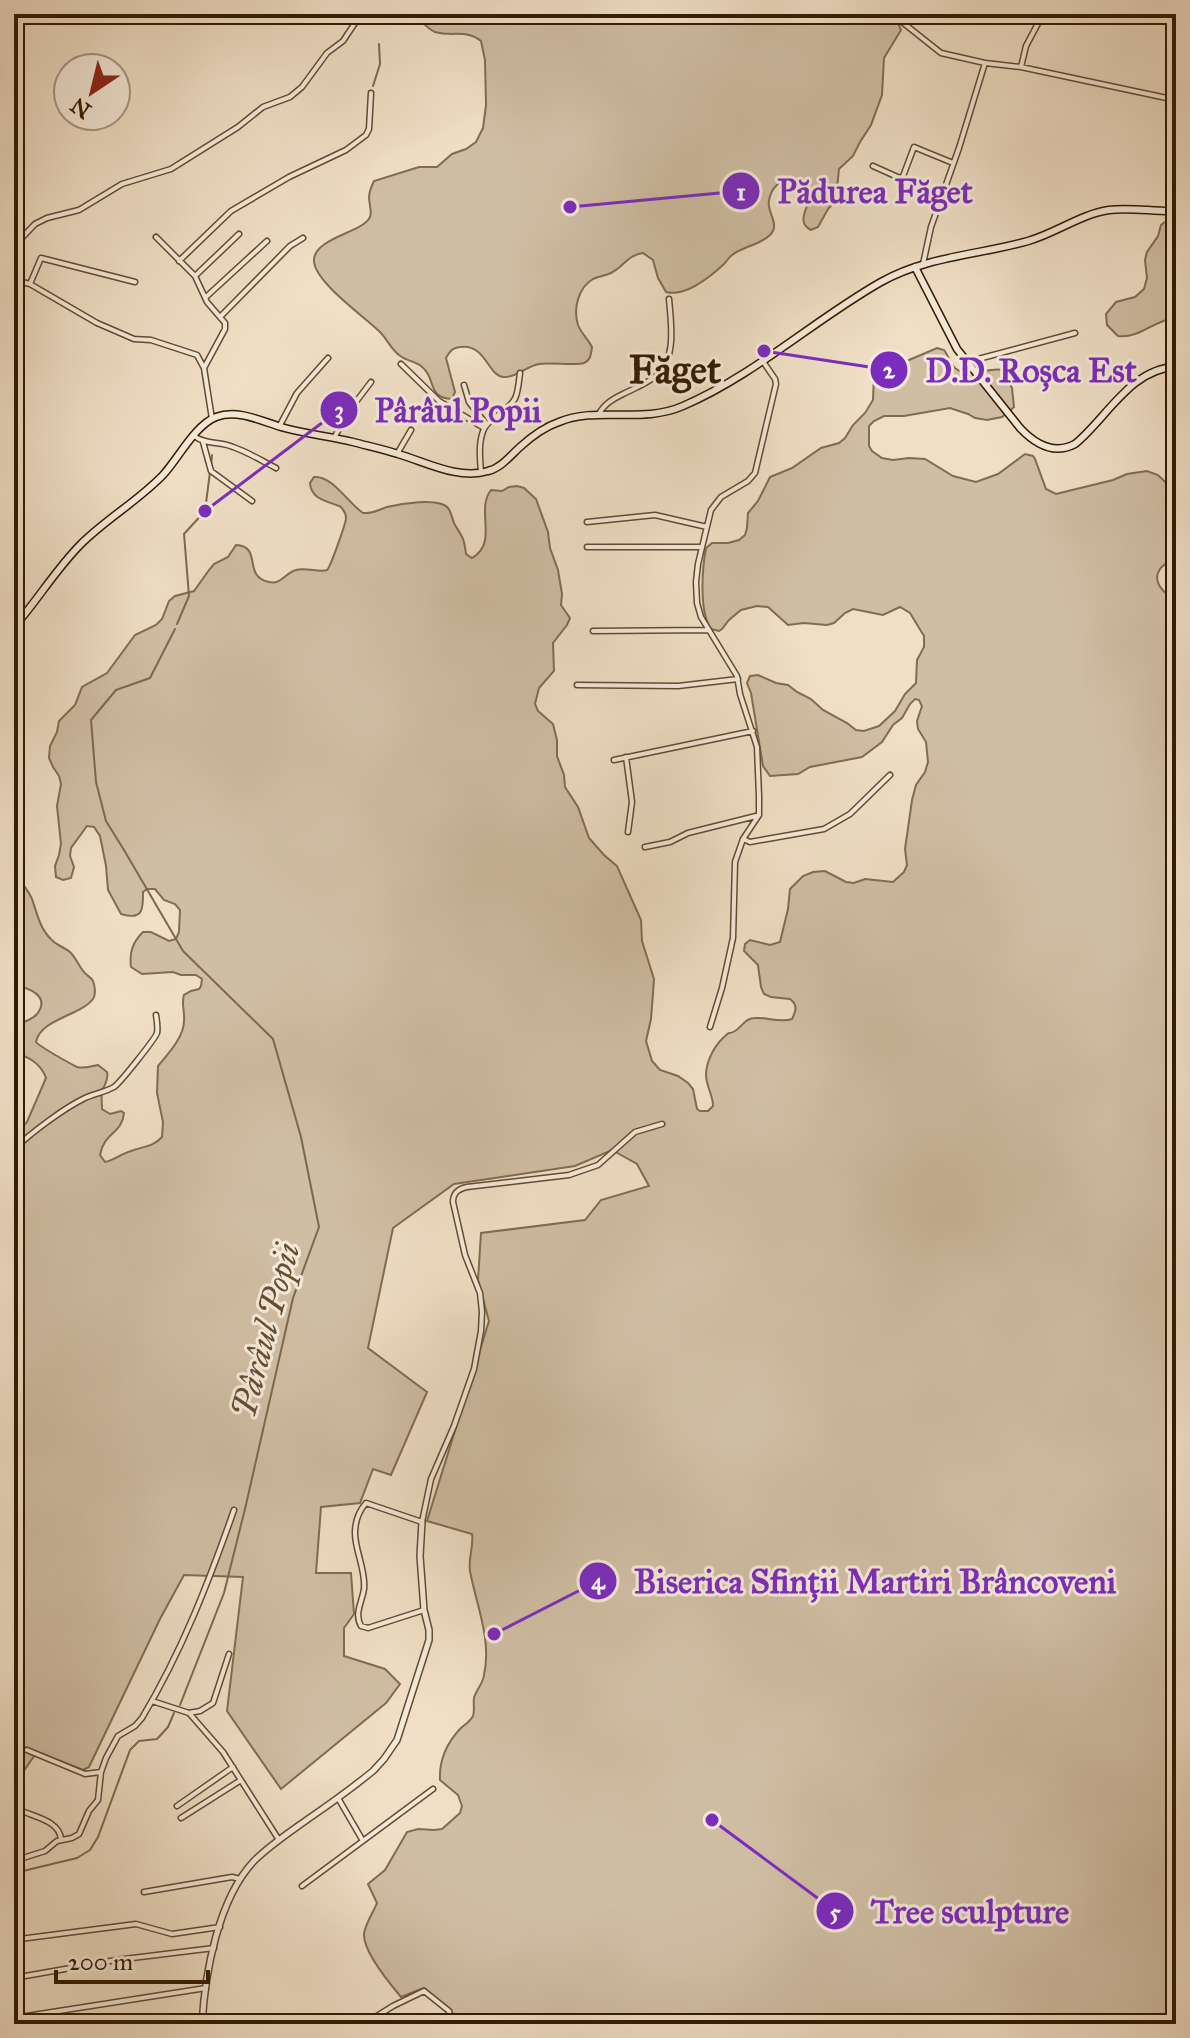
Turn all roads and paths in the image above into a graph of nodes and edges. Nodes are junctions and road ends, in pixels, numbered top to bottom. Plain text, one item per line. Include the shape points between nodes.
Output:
1 (361, 14) edge
2 (892, 14) edge
3 (1043, 14) edge
4 (985, 63) junction
5 (1021, 67) junction
6 (371, 93) dead end
7 (1176, 100) edge
8 (953, 163) junction
9 (873, 166) dead end
10 (1176, 211) edge
11 (239, 234) dead end
12 (156, 237) dead end
13 (303, 238) dead end
14 (267, 241) dead end
15 (14, 246) edge
16 (179, 261) junction
17 (919, 265) junction
18 (195, 276) junction
19 (14, 280) edge
20 (135, 282) dead end
21 (30, 284) junction
22 (206, 297) junction
23 (669, 299) dead end
24 (221, 316) junction
25 (1075, 333) dead end
26 (328, 358) dead end
27 (762, 360) junction
28 (967, 362) junction
29 (401, 364) dead end
30 (1176, 367) edge
31 (204, 368) junction
32 (520, 373) dead end
33 (371, 382) dead end
34 (464, 385) dead end
35 (599, 416) junction
36 (212, 419) junction
37 (485, 426) junction
38 (279, 427) junction
39 (411, 430) dead end
40 (194, 436) junction
41 (334, 438) junction
42 (203, 442) junction
43 (397, 454) junction
44 (276, 468) dead end
45 (481, 473) junction
46 (252, 501) dead end
47 (587, 522) dead end
48 (707, 527) junction
49 (587, 547) dead end
50 (702, 547) junction
51 (14, 627) edge
52 (708, 630) junction
53 (593, 631) dead end
54 (738, 679) junction
55 (577, 685) dead end
56 (753, 731) junction
57 (626, 757) junction
58 (614, 760) dead end
59 (890, 775) dead end
60 (759, 815) junction
61 (628, 832) dead end
62 (743, 839) junction
63 (645, 847) dead end
64 (156, 1015) dead end
65 (710, 1027) dead end
66 (662, 1124) dead end
67 (14, 1149) edge
68 (234, 1510) dead end
69 (422, 1522) junction
70 (424, 1610) junction
71 (229, 1654) dead end
72 (152, 1701) junction
73 (189, 1713) junction
74 (27, 1750) dead end
75 (233, 1767) junction
76 (101, 1772) junction
77 (241, 1780) junction
78 (433, 1789) dead end
79 (338, 1798) junction
80 (177, 1806) dead end
81 (16, 1808) edge
82 (181, 1818) dead end
83 (61, 1839) junction
84 (279, 1840) junction
85 (363, 1841) junction
86 (14, 1863) edge
87 (240, 1879) junction
88 (302, 1886) dead end
89 (144, 1892) dead end
90 (220, 1927) junction
91 (20, 1939) dead end
92 (214, 1948) junction
93 (14, 1978) edge
94 (206, 1988) junction
95 (14, 2018) edge
96 (202, 2024) edge
97 (364, 2024) edge
98 (452, 2024) edge

1 - 15 street via 290,97 263,107 171,169 122,184 79,210 35,224
2 - 4 street via 941,53
3 - 5 street
4 - 5 street
4 - 8 street
5 - 7 street
6 - 16 street via 366,135 231,211
8 - 9 street via 914,147 902,179
8 - 17 street
10 - 17 main road via 1110,210 1026,242
11 - 18 street
12 - 16 street
13 - 24 street
14 - 22 street
16 - 18 street
17 - 27 main road via 871,288
17 - 28 main road via 947,331
18 - 22 street
19 - 21 street
20 - 21 street via 41,258
21 - 31 street via 134,339 197,355
22 - 24 street
23 - 35 street via 672,333 662,370 610,401
24 - 31 street via 225,329
25 - 28 street
26 - 38 street via 297,393
27 - 35 main road via 674,410
27 - 48 street via 776,384 755,473 721,497
28 - 30 main road via 1027,435 1057,449 1078,442 1141,379
29 - 37 street via 439,401
31 - 36 street
32 - 37 street via 514,403
33 - 41 street
34 - 37 street
35 - 45 main road via 571,418 549,427 495,469
36 - 38 main road via 246,416
36 - 40 main road
37 - 45 street
38 - 41 main road
39 - 43 street
40 - 42 street
40 - 51 main road via 148,490 81,544
41 - 43 main road
42 - 44 street via 233,447
42 - 46 street via 211,471
43 - 45 main road via 453,471
47 - 48 street via 655,515
48 - 50 street
49 - 50 street
50 - 52 street via 697,603
52 - 53 street
52 - 54 street
54 - 55 street via 678,686
54 - 56 street
56 - 57 street
56 - 60 street
57 - 58 street
57 - 61 street via 632,802
59 - 62 street via 850,814 824,829
60 - 62 street
60 - 63 street
62 - 65 street via 735,862 733,938
64 - 67 street via 153,1041 120,1082 83,1099
66 - 69 street via 635,1132 598,1165 569,1175 467,1187 454,1195 465,1255 480,1293 481,1331 474,1369 431,1479
68 - 72 street via 187,1635
69 - 70 street
69 - 70 street via 366,1503 355,1536 364,1581 357,1617 368,1628
70 - 79 street via 429,1640 397,1740 373,1771
71 - 73 street via 213,1703
72 - 73 street
72 - 76 street via 135,1726 118,1736
73 - 75 street
74 - 76 street via 78,1772
75 - 77 street
75 - 80 street
76 - 83 street via 98,1800 82,1830
77 - 82 street
77 - 84 street
78 - 85 street
79 - 84 street
79 - 85 street
81 - 83 street via 56,1826
83 - 86 street
84 - 87 street
85 - 88 street
87 - 89 street
87 - 90 street
90 - 91 street via 172,1934 136,1924
90 - 92 street
92 - 93 street
92 - 94 street
94 - 95 street
94 - 96 street
97 - 98 street via 420,1992 449,2011

